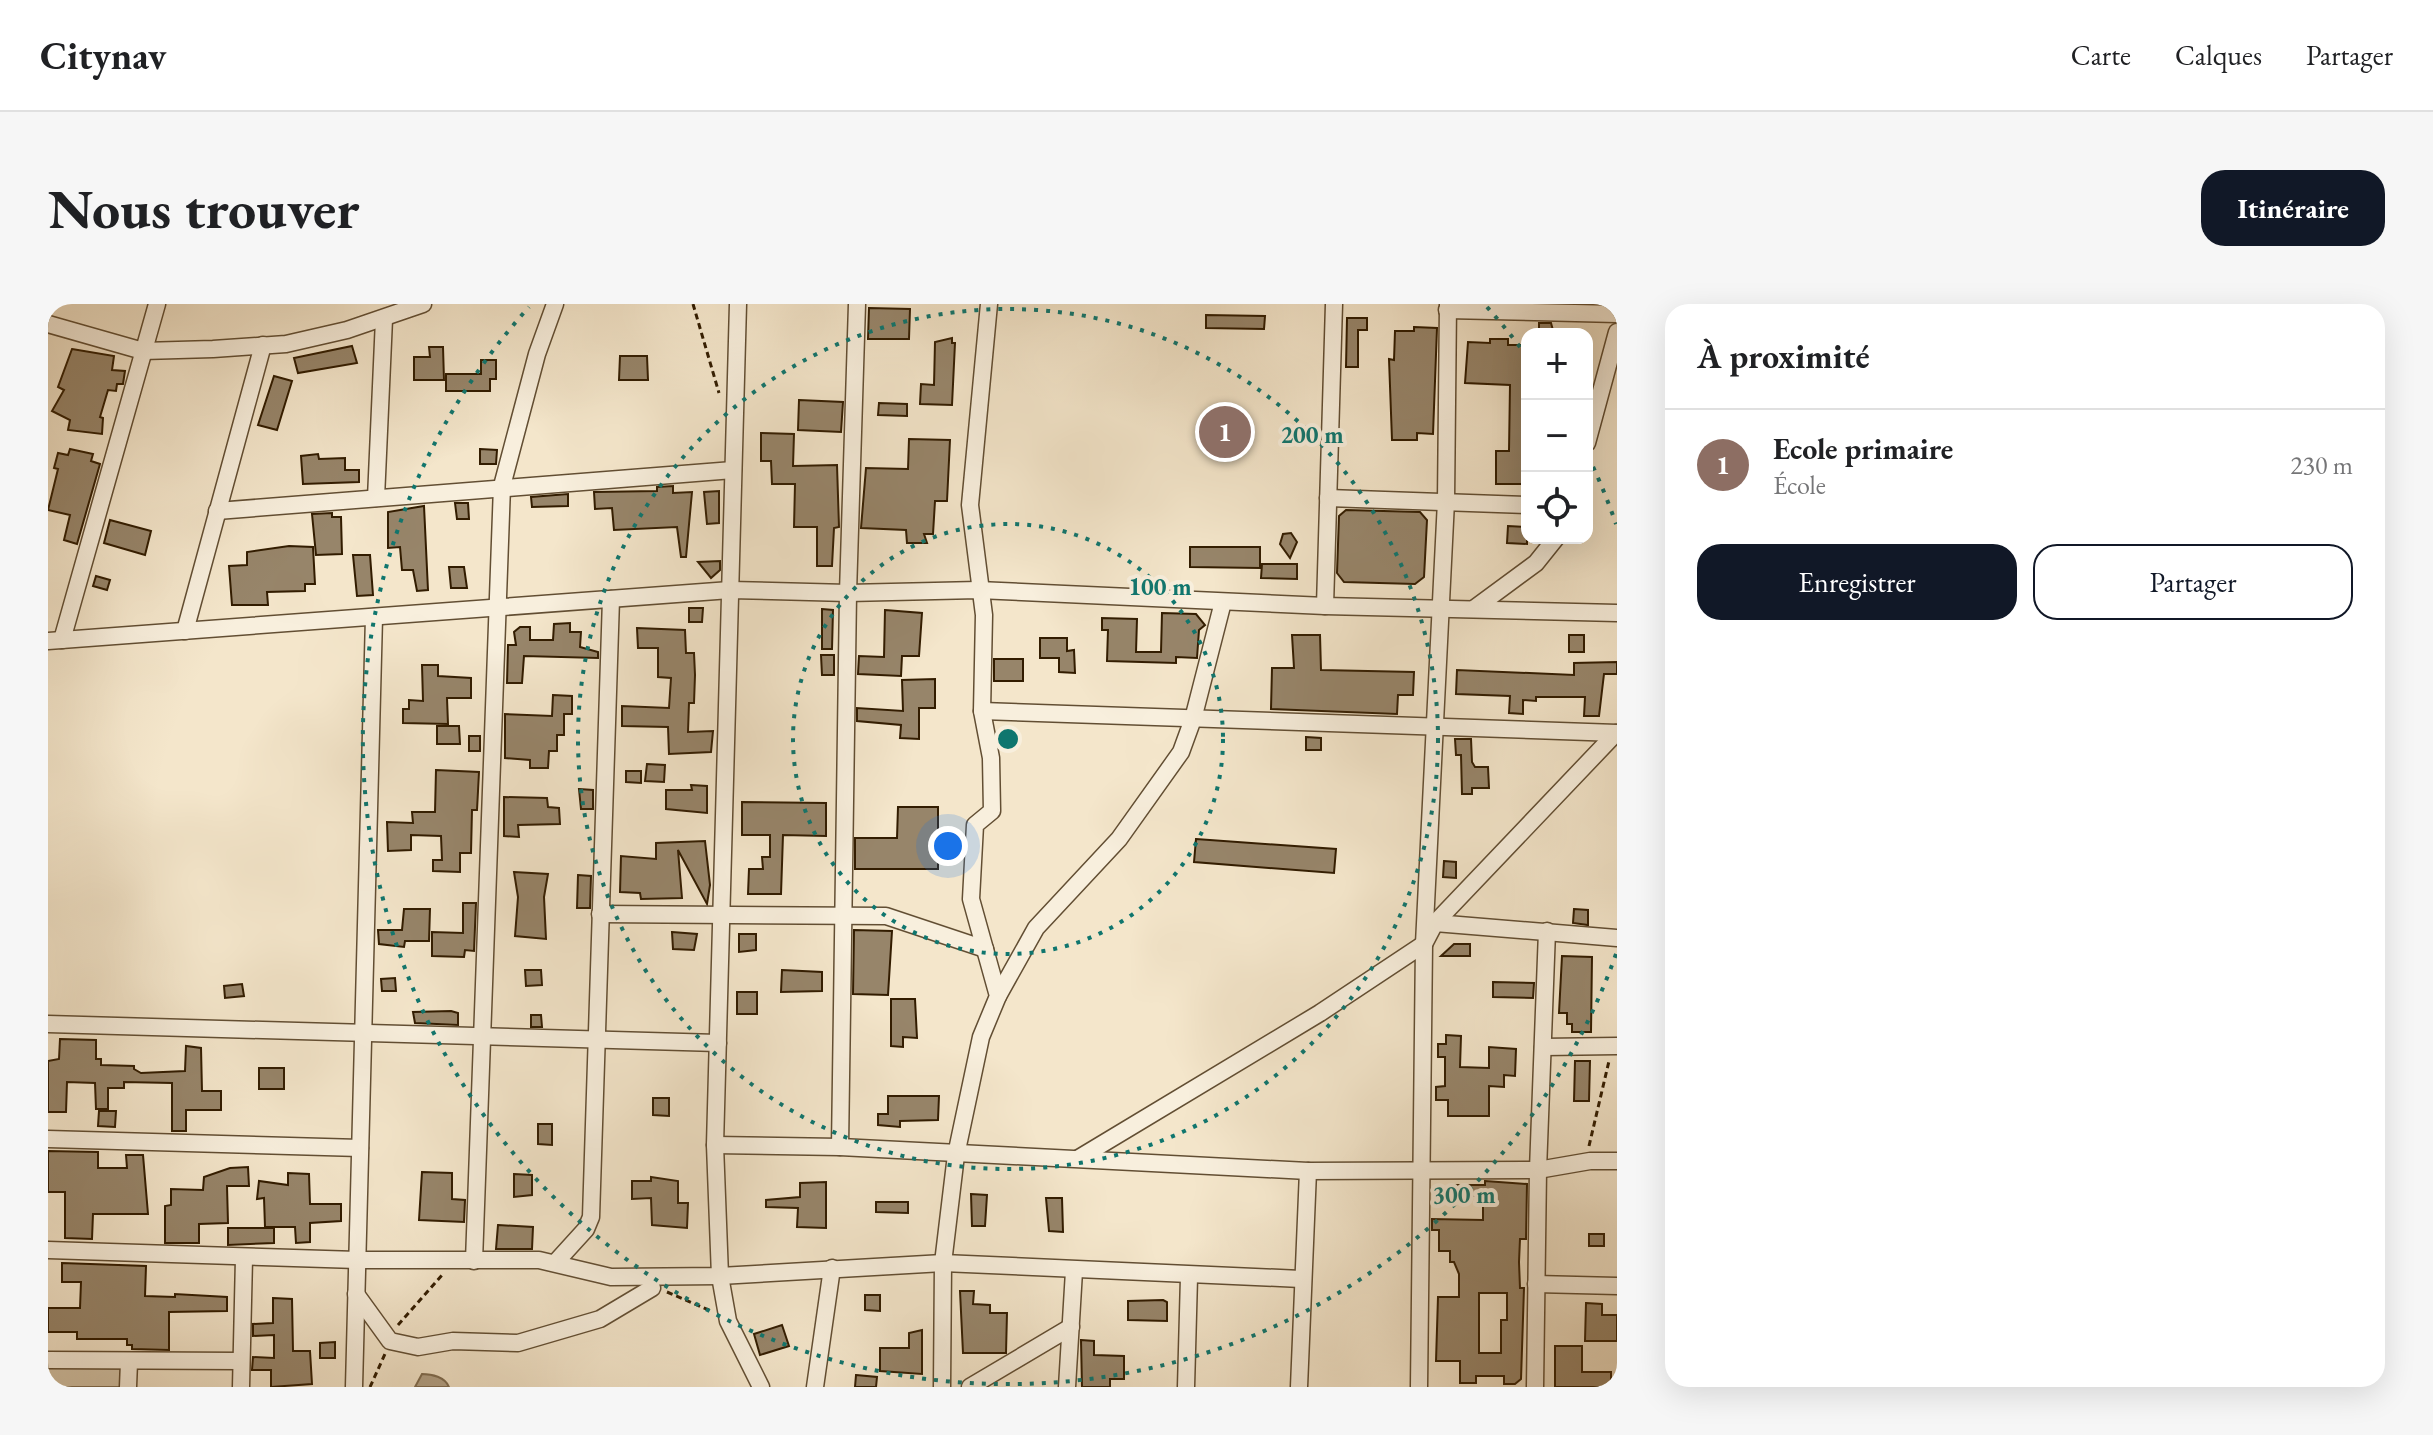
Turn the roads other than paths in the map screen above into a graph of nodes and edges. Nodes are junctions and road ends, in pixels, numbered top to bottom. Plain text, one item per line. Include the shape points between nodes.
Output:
1 (157, 304) edge
2 (423, 304) edge
3 (555, 304) edge
4 (738, 304) edge
5 (857, 304) edge
6 (989, 304) edge
7 (1334, 304) edge
8 (1448, 307) edge
9 (1617, 314) edge
10 (384, 319) junction
11 (48, 324) edge
12 (1617, 332) edge
13 (263, 345) junction
14 (143, 351) junction
15 (1593, 421) edge
16 (733, 470) junction
17 (502, 486) junction
18 (376, 498) junction
19 (1328, 498) junction
20 (1446, 501) junction
21 (1521, 505) edge
22 (217, 511) junction
23 (1551, 544) edge
24 (730, 590) junction
25 (978, 590) junction
26 (848, 593) junction
27 (611, 599) junction
28 (1223, 602) junction
29 (1325, 606) junction
30 (498, 608) junction
31 (1440, 608) junction
32 (1475, 608) junction
33 (1617, 613) edge
34 (374, 617) junction
35 (185, 631) junction
36 (55, 641) edge
37 (982, 711) junction
38 (1193, 719) junction
39 (1434, 725) junction
40 (1616, 733) edge
41 (723, 913) junction
42 (600, 914) junction
43 (844, 914) junction
44 (1435, 923) junction
45 (1547, 931) junction
46 (1617, 938) edge
47 (1424, 944) junction
48 (985, 949) junction
49 (998, 996) junction
50 (48, 1024) edge
51 (363, 1033) junction
52 (480, 1036) junction
53 (596, 1039) junction
54 (718, 1043) junction
55 (1616, 1046) edge
56 (1543, 1047) junction
57 (48, 1139) edge
58 (715, 1145) junction
59 (840, 1147) junction
60 (360, 1148) junction
61 (956, 1155) junction
62 (1079, 1158) junction
63 (1617, 1161) edge
64 (1538, 1170) junction
65 (1308, 1171) junction
66 (1421, 1171) junction
67 (48, 1250) edge
68 (244, 1258) junction
69 (357, 1260) junction
70 (474, 1261) junction
71 (556, 1262) junction
72 (943, 1263) junction
73 (832, 1268) junction
74 (1074, 1271) junction
75 (720, 1276) junction
76 (1189, 1277) junction
77 (1301, 1279) junction
78 (1536, 1284) junction
79 (1617, 1286) edge
80 (652, 1288) road end
81 (356, 1294) junction
82 (1071, 1327) junction
83 (48, 1360) edge
84 (241, 1361) junction
85 (129, 1362) junction
86 (128, 1387) edge
87 (241, 1387) edge
88 (354, 1387) edge
89 (761, 1387) edge
90 (815, 1387) edge
91 (942, 1387) edge
92 (970, 1387) edge
93 (1067, 1387) edge
94 (1186, 1387) edge
95 (1299, 1387) edge
96 (1419, 1387) edge
97 (1535, 1387) edge

1 - 14 street
2 - 10 street
3 - 17 street
4 - 16 street
5 - 26 street
6 - 25 street via 970,505
7 - 19 street
8 - 9 street
8 - 20 street
10 - 13 street
10 - 18 street
11 - 14 street
12 - 15 street
13 - 14 street
13 - 22 street
14 - 36 street
16 - 17 street
16 - 24 street
17 - 18 street
17 - 30 street
18 - 22 street
19 - 20 street
19 - 29 street
20 - 21 street
20 - 31 street
22 - 35 street
23 - 32 street via 1536,563
24 - 26 street
24 - 27 street
24 - 41 street
25 - 26 street
25 - 28 street
25 - 37 street via 984,615
26 - 43 street
27 - 30 street
27 - 42 street
28 - 29 street
28 - 38 street
29 - 31 street
30 - 34 street
30 - 52 street
31 - 32 street
31 - 39 street
32 - 33 street
34 - 35 street
34 - 51 street
35 - 36 street
37 - 38 street
37 - 48 street via 992,767 992,811 975,825 971,899
38 - 39 street
38 - 49 street via 1166,777 1119,839 1036,928
39 - 40 street
39 - 47 street
40 - 44 street
41 - 42 street
41 - 43 street
41 - 54 street
42 - 53 street
43 - 48 street via 896,919
43 - 59 street
44 - 45 street
44 - 47 street
45 - 46 street
45 - 56 street
47 - 62 street
47 - 66 street
48 - 49 street
49 - 61 street via 981,1037
50 - 51 street
51 - 52 street
51 - 60 street
52 - 53 street
52 - 70 street
53 - 54 street
53 - 71 street via 591,1217
54 - 58 street
55 - 56 street
56 - 64 street
57 - 60 street
58 - 59 street
58 - 75 street
59 - 61 street
60 - 69 street
61 - 62 street
61 - 72 street
62 - 65 street
63 - 64 street
64 - 66 street
64 - 78 street
65 - 66 street
65 - 77 street
66 - 96 street
67 - 68 street
68 - 69 street
68 - 84 street
69 - 70 street
69 - 81 street
70 - 71 street
71 - 75 street via 611,1277
72 - 73 street
72 - 74 street
72 - 91 street
73 - 75 street
73 - 90 street
74 - 76 street
74 - 82 street
75 - 89 street via 728,1321
76 - 77 street
76 - 94 street
77 - 95 street
78 - 79 street
78 - 97 street
80 - 81 street via 600,1319 518,1343 453,1341 418,1347 390,1341
81 - 88 street
82 - 92 street
82 - 93 street
83 - 85 street
84 - 85 street
84 - 87 street
85 - 86 street

